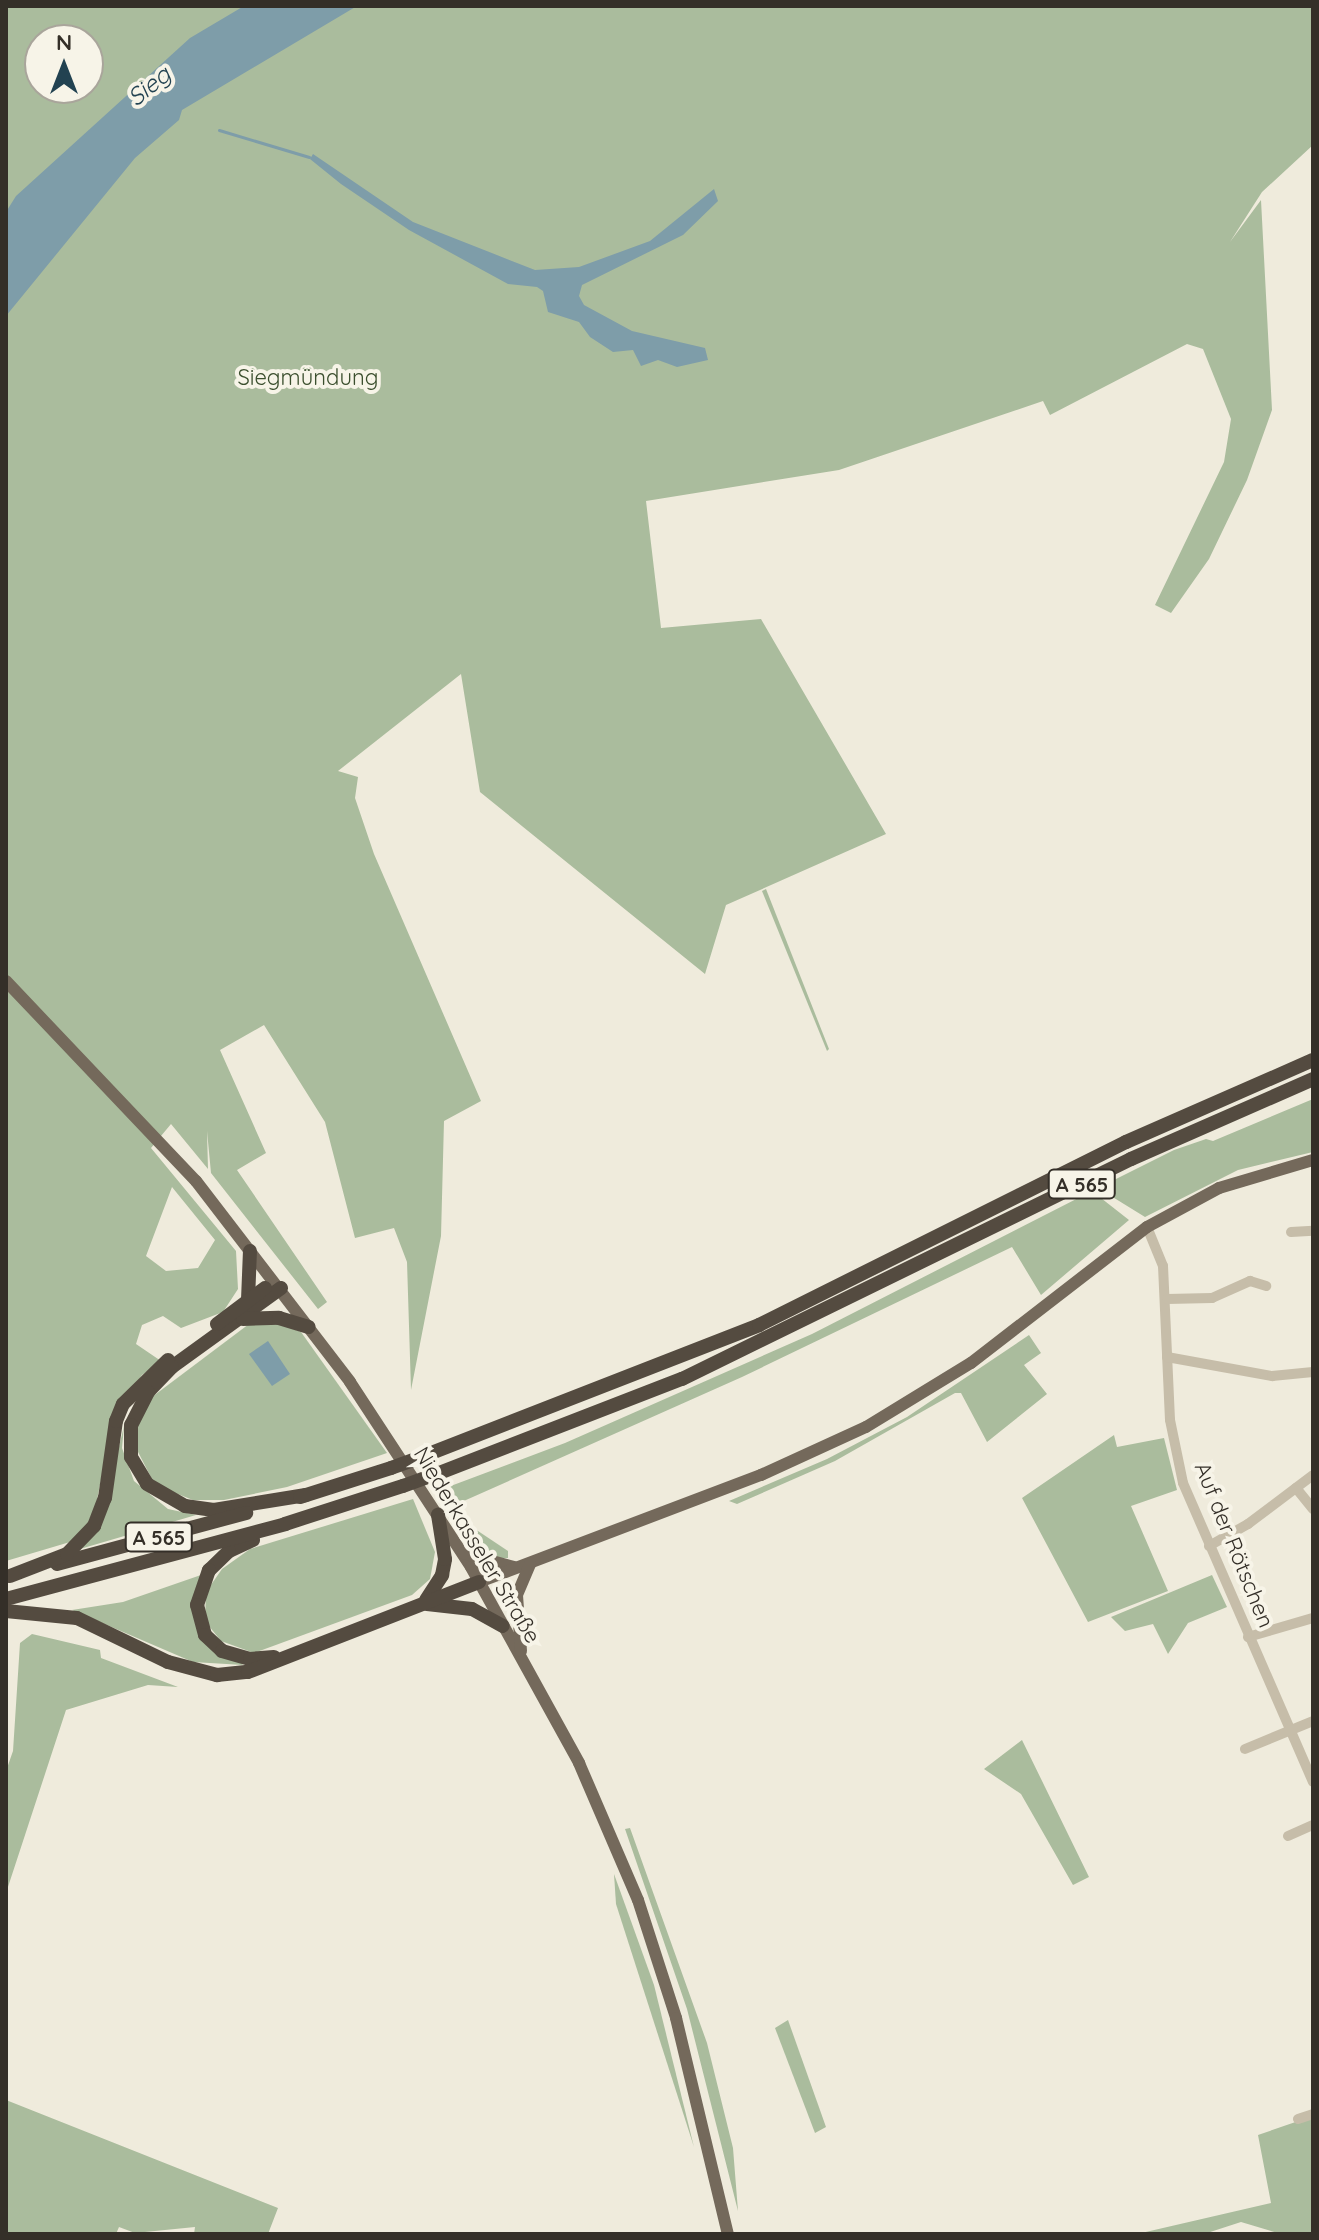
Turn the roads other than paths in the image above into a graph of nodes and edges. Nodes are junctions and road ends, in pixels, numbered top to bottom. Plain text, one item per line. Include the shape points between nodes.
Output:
1 (6, 981) edge
2 (1313, 1060) edge
3 (1313, 1079) edge
4 (1313, 1160) edge
5 (1147, 1227) junction
6 (1313, 1231) edge
7 (1291, 1232) dead end
8 (250, 1251) junction
9 (278, 1284) junction
10 (1266, 1286) dead end
11 (1167, 1299) junction
12 (248, 1300) junction
13 (238, 1320) junction
14 (309, 1327) junction
15 (1167, 1357) junction
16 (1313, 1372) edge
17 (1313, 1475) edge
18 (1296, 1488) junction
19 (306, 1495) junction
20 (1313, 1509) edge
21 (438, 1515) junction
22 (285, 1524) junction
23 (1209, 1546) junction
24 (463, 1553) junction
25 (524, 1566) junction
26 (8, 1577) edge
27 (479, 1582) junction
28 (6, 1599) edge
29 (423, 1603) junction
30 (6, 1611) edge
31 (1313, 1618) edge
32 (503, 1626) junction
33 (1248, 1637) junction
34 (284, 1657) junction
35 (523, 1662) junction
36 (1313, 1721) edge
37 (1291, 1730) junction
38 (1245, 1749) dead end
39 (1313, 1782) edge
40 (1313, 1825) edge
41 (1288, 1836) dead end
42 (1313, 2114) edge
43 (1298, 2119) dead end
44 (728, 2234) edge

1 - 8 main road, Niederkasseler Straße via 167,1147
2 - 19 highway, A 565, bridge via 1152,1130 759,1325 421,1457
3 - 22 highway, A 565, bridge via 1144,1153 682,1379 434,1475
4 - 5 main road via 1219,1188
5 - 11 street, Auf der Rötschen via 1163,1266
5 - 25 main road via 971,1363 866,1427 761,1475
6 - 7 street
8 - 9 main road, Niederkasseler Straße
8 - 12 highway
9 - 12 highway
9 - 13 highway
9 - 14 main road, Niederkasseler Straße
10 - 11 street via 1250,1281 1212,1298
11 - 15 street, Auf der Rötschen
12 - 26 highway via 150,1374 123,1404 103,1506 81,1543
13 - 14 highway via 279,1318
13 - 19 highway via 172,1367 148,1392 131,1425 131,1457 147,1484 185,1506 214,1510
14 - 21 main road, Niederkasseler Straße
15 - 16 street via 1272,1376
15 - 23 street, Auf der Rötschen via 1175,1449
17 - 18 street
18 - 20 street
18 - 23 street
19 - 26 highway, A 565
21 - 24 main road, Niederkasseler Straße
21 - 29 highway via 445,1559 435,1592
22 - 28 highway, A 565
22 - 34 highway via 229,1551 202,1582 197,1605 205,1635 222,1651 250,1659
23 - 33 street, Auf der Rötschen
24 - 25 main road
24 - 27 main road, Niederkasseler Straße
25 - 27 main road
25 - 35 main road via 517,1595
27 - 29 highway
27 - 32 main road, Niederkasseler Straße
29 - 32 highway via 472,1609
29 - 34 highway
30 - 34 highway via 77,1618 168,1662 217,1675 248,1672
31 - 33 street
32 - 35 main road, Niederkasseler Straße
33 - 37 street, Auf der Rötschen
35 - 44 main road, Niederkasseler Straße via 596,1800 657,1953
36 - 37 street
37 - 38 street
37 - 39 street, Auf der Rötschen
40 - 41 street
42 - 43 street

